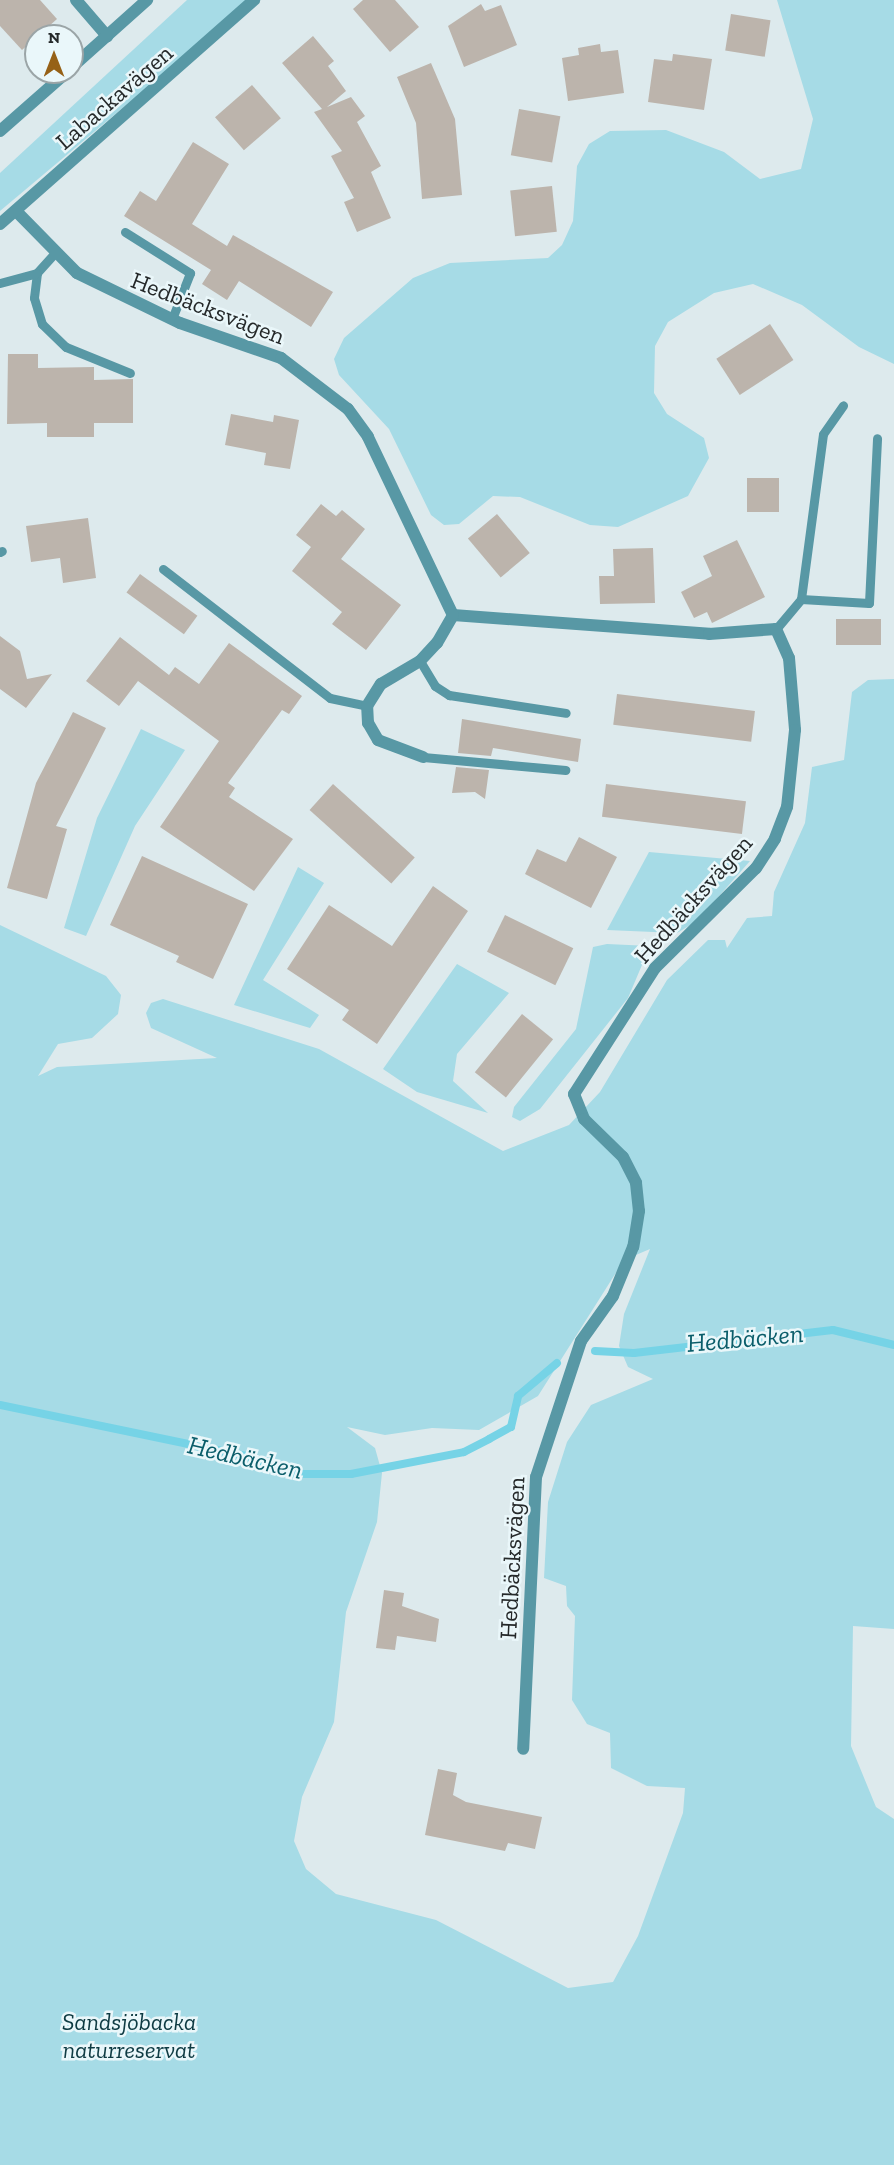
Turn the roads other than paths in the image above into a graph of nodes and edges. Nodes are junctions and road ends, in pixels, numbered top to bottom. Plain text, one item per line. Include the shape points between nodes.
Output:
1 (76, 0) edge
2 (147, 0) edge
3 (254, 0) edge
4 (107, 36) junction
5 (84, 56) edge
6 (53, 84) edge
7 (0, 131) edge
8 (16, 211) junction
9 (0, 224) edge
10 (125, 232) dead end
11 (53, 255) junction
12 (37, 273) junction
13 (0, 283) edge
14 (172, 319) junction
15 (130, 373) dead end
16 (843, 405) dead end
17 (877, 438) dead end
18 (163, 570) dead end
19 (801, 599) junction
20 (453, 615) junction
21 (776, 628) junction
22 (420, 662) junction
23 (367, 706) junction
24 (566, 713) dead end
25 (423, 758) joint
26 (565, 770) dead end
27 (523, 1749) dead end

1 - 4 street
2 - 4 street
3 - 8 street, Labackavägen
4 - 5 street
6 - 7 street
8 - 9 street, Labackavägen
8 - 11 street, Hedbäcksvägen
10 - 14 lane via 190,273
11 - 12 lane
11 - 14 street, Hedbäcksvägen via 110,292
12 - 13 lane
12 - 15 lane via 34,298 52,339
14 - 20 street, Hedbäcksvägen via 281,358 348,409 368,437
16 - 19 lane via 823,434
17 - 19 lane via 869,603
18 - 23 lane via 330,698
19 - 21 lane
20 - 21 street via 709,634
20 - 22 street via 445,634
21 - 27 street, Hedbäcksvägen via 793,673 795,730 787,807 775,839 756,868 655,968 574,1094 584,1119 623,1157 636,1183 639,1211 633,1247 613,1296 580,1341 536,1477
22 - 23 street via 381,684
22 - 24 lane via 435,686 449,695
23 - 25 street via 368,723 378,740
25 - 26 lane

